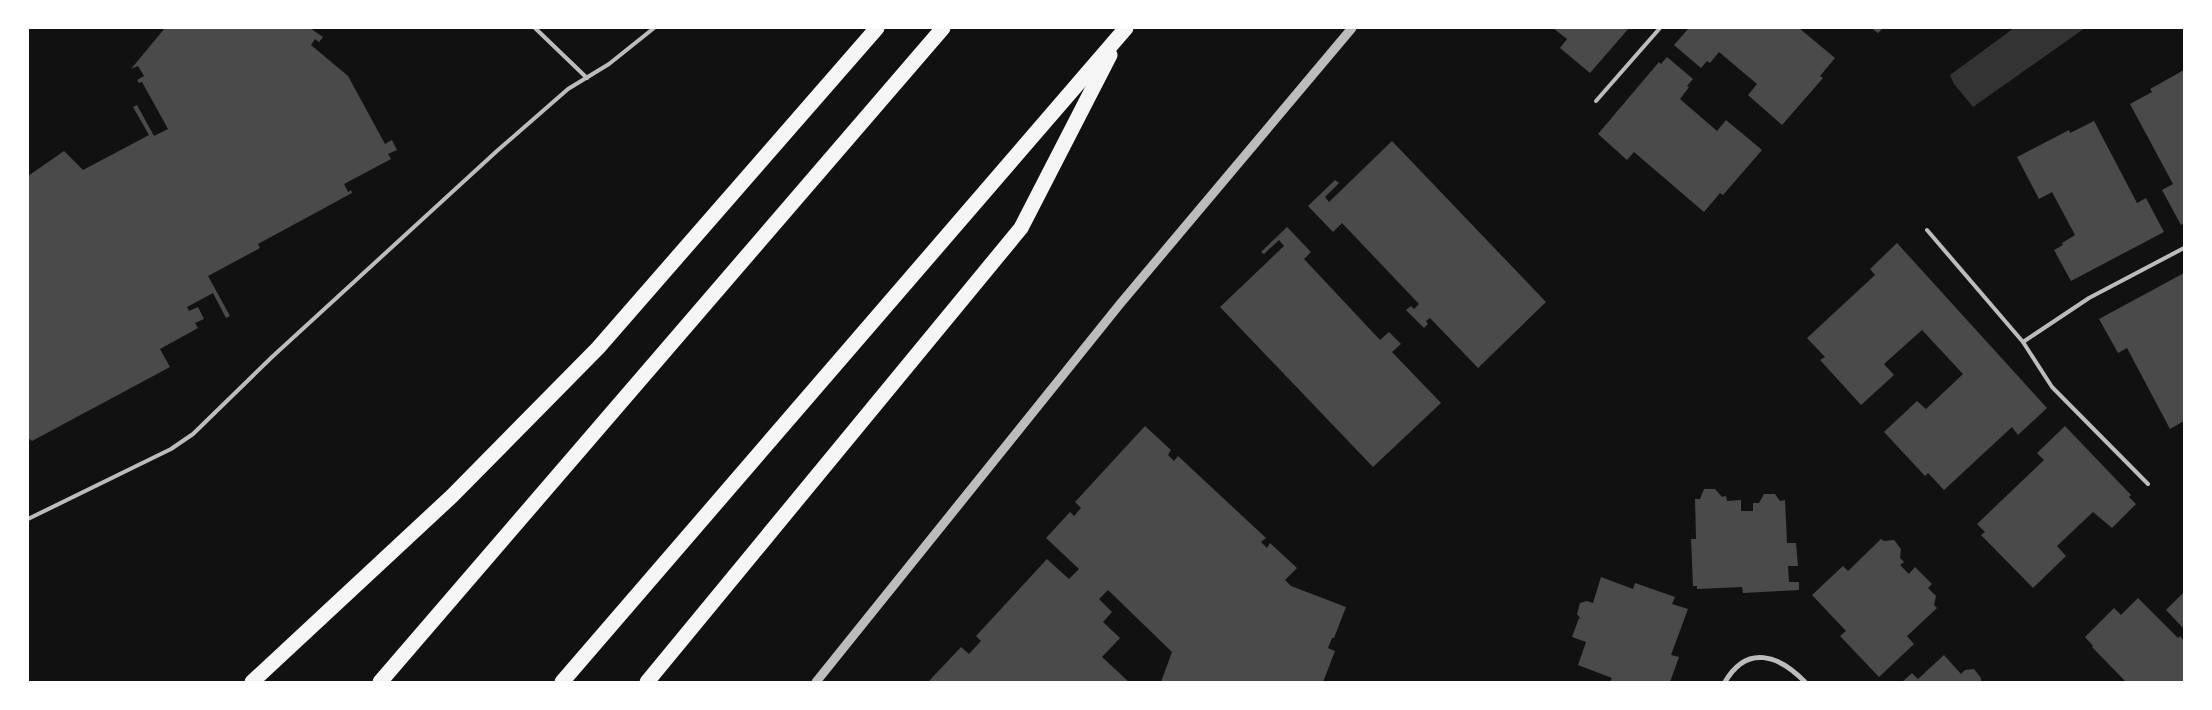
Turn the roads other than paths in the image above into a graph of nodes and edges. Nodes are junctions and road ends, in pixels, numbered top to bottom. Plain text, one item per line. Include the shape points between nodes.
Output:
1 (535, 28) edge
2 (654, 28) edge
3 (877, 28) edge
4 (943, 28) edge
5 (1352, 28) edge
6 (1660, 28) edge
7 (1124, 30) edge
8 (587, 78) junction
9 (1596, 101) dead end
10 (1927, 230) dead end
11 (2184, 248) edge
12 (2023, 342) junction
13 (2148, 484) dead end
14 (28, 519) edge
15 (252, 682) edge
16 (380, 682) edge
17 (562, 682) edge
18 (647, 682) edge
19 (816, 682) edge
20 (1725, 682) edge
21 (1805, 682) edge

1 - 8 lane
2 - 8 lane via 610,64
3 - 15 highway via 598,348 452,496
4 - 16 highway
5 - 19 street via 1120,304
6 - 9 lane
7 - 17 highway
7 - 18 highway via 1021,228
8 - 14 lane via 568,89 498,150 272,356 193,434
10 - 12 lane
11 - 12 lane via 2089,298
12 - 13 lane via 2052,387
20 - 21 street via 1739,664 1761,656 1778,660

